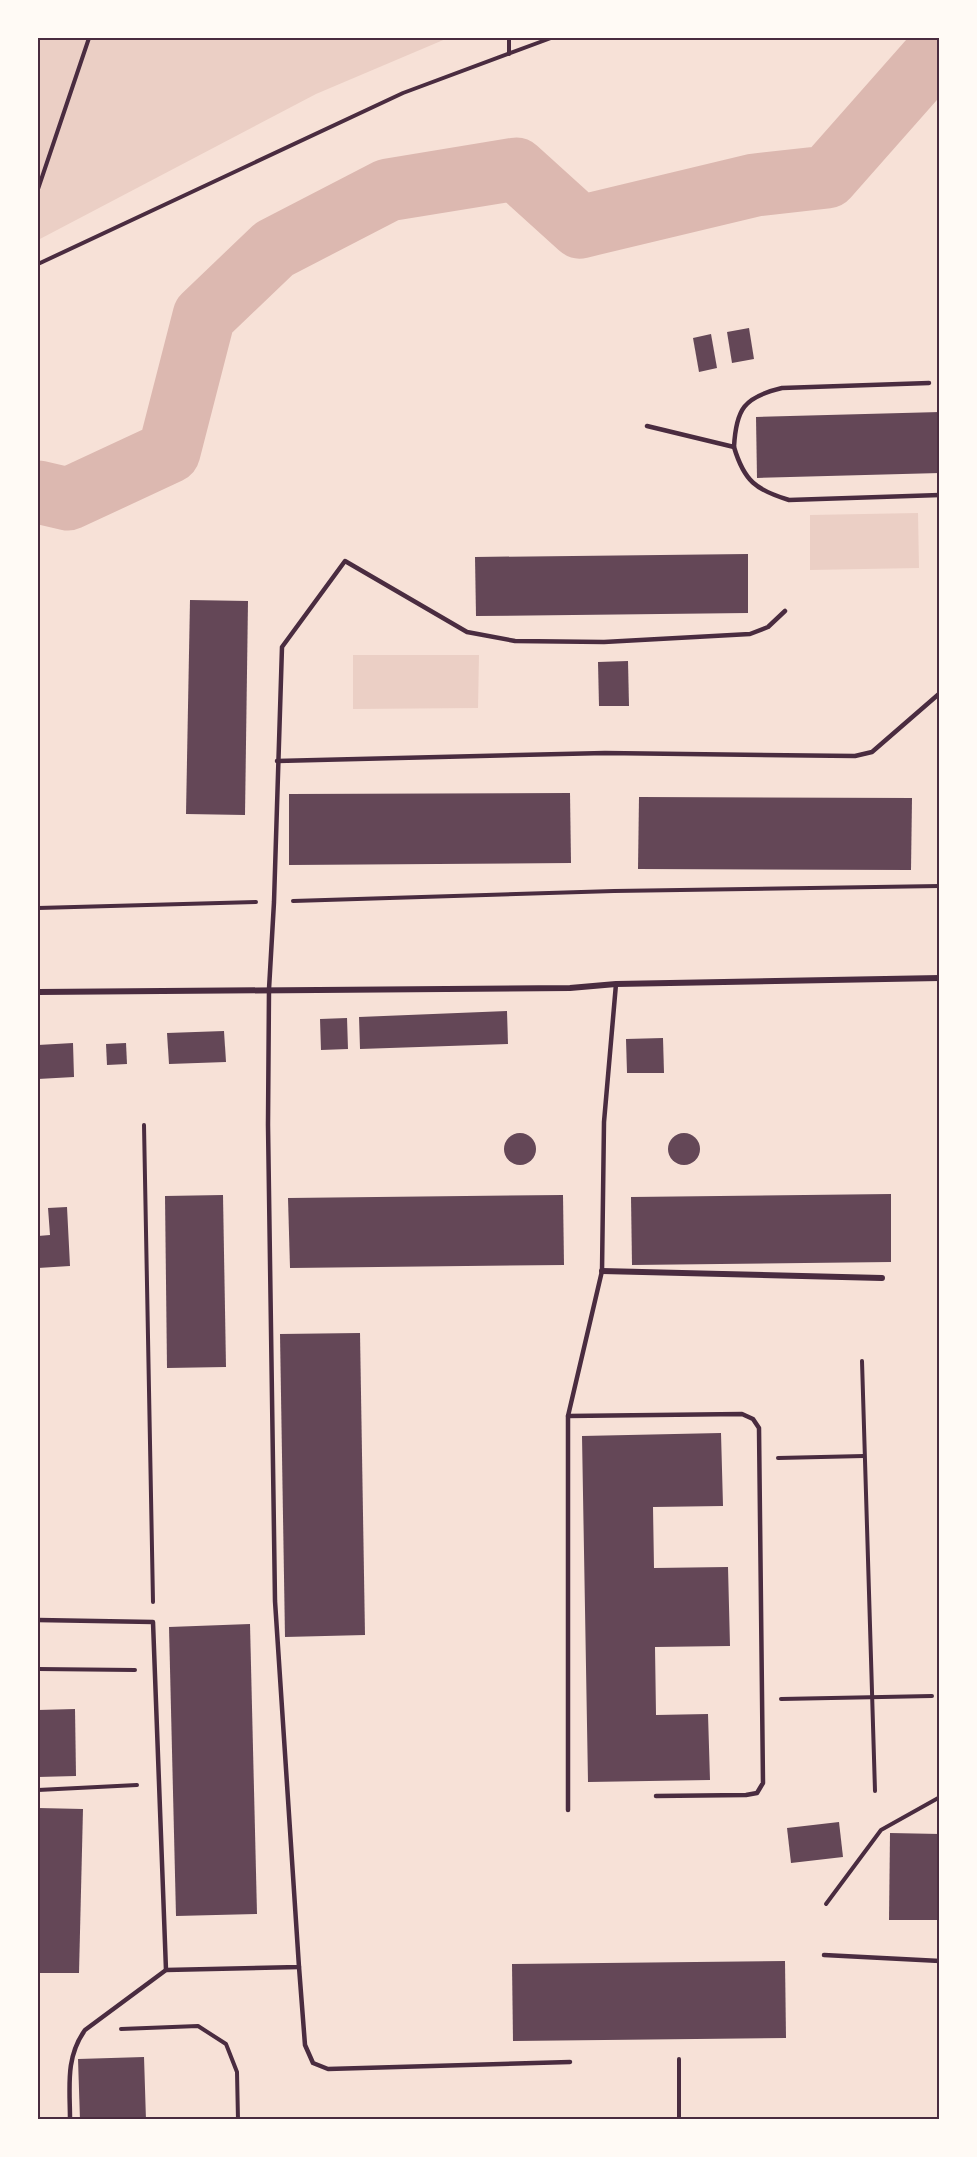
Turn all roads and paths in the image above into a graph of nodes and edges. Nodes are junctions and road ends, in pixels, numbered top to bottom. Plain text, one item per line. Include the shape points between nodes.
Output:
1 (89, 38) edge
2 (509, 38) edge
3 (551, 38) edge
4 (509, 54) junction
5 (38, 189) edge
6 (38, 264) edge
7 (929, 383) dead end
8 (647, 426) dead end
9 (734, 447) junction
10 (939, 495) edge
11 (785, 611) dead end
12 (939, 693) edge
13 (277, 761) junction
14 (939, 886) edge
15 (274, 902) junction
16 (38, 909) edge
17 (939, 978) edge
18 (616, 984) junction
19 (269, 989) junction
20 (38, 992) edge
21 (144, 1125) dead end
22 (602, 1270) junction
23 (882, 1278) dead end
24 (862, 1360) dead end
25 (568, 1416) junction
26 (864, 1456) junction
27 (759, 1458) junction
28 (38, 1620) edge
29 (153, 1622) junction
30 (38, 1669) edge
31 (136, 1682) dead end
32 (932, 1696) dead end
33 (873, 1697) junction
34 (762, 1699) junction
35 (137, 1775) dead end
36 (38, 1790) edge
37 (875, 1791) dead end
38 (656, 1796) dead end
39 (939, 1797) edge
40 (568, 1810) dead end
41 (826, 1904) dead end
42 (824, 1955) dead end
43 (939, 1961) edge
44 (299, 1967) junction
45 (166, 1970) junction
46 (85, 2030) junction
47 (679, 2059) dead end
48 (570, 2062) dead end
49 (70, 2120) edge
50 (238, 2120) edge
51 (678, 2120) edge

1 - 5 path
2 - 4 path
3 - 4 path
4 - 6 path via 403,93
7 - 9 lane via 782,388 760,393 745,405 736,421
8 - 9 lane
9 - 10 lane via 749,481 769,494 789,500
11 - 13 lane via 768,627 750,634 604,642 514,641 468,632 345,561 282,647
12 - 13 lane via 872,752 855,756 605,753
13 - 15 lane
14 - 15 path
15 - 16 path
15 - 19 lane
17 - 18 street
18 - 19 street via 570,988
18 - 22 lane via 604,1122
19 - 20 street
19 - 44 lane via 275,1601
21 - 29 path
22 - 23 street
22 - 25 lane
24 - 26 path
25 - 27 lane via 742,1414 753,1419 759,1428
25 - 40 lane
26 - 27 path
26 - 33 path
27 - 34 lane
28 - 29 lane
29 - 45 lane
30 - 31 path via 136,1670
32 - 33 path
33 - 34 path
33 - 37 path
34 - 38 lane via 763,1783 757,1793
35 - 36 path via 137,1787
39 - 41 path via 881,1830
42 - 43 lane
44 - 45 lane
44 - 48 lane via 305,2044 313,2062 328,2069
45 - 46 lane
46 - 49 lane via 70,2061
46 - 50 path via 198,2026 226,2044 237,2072
47 - 51 path

